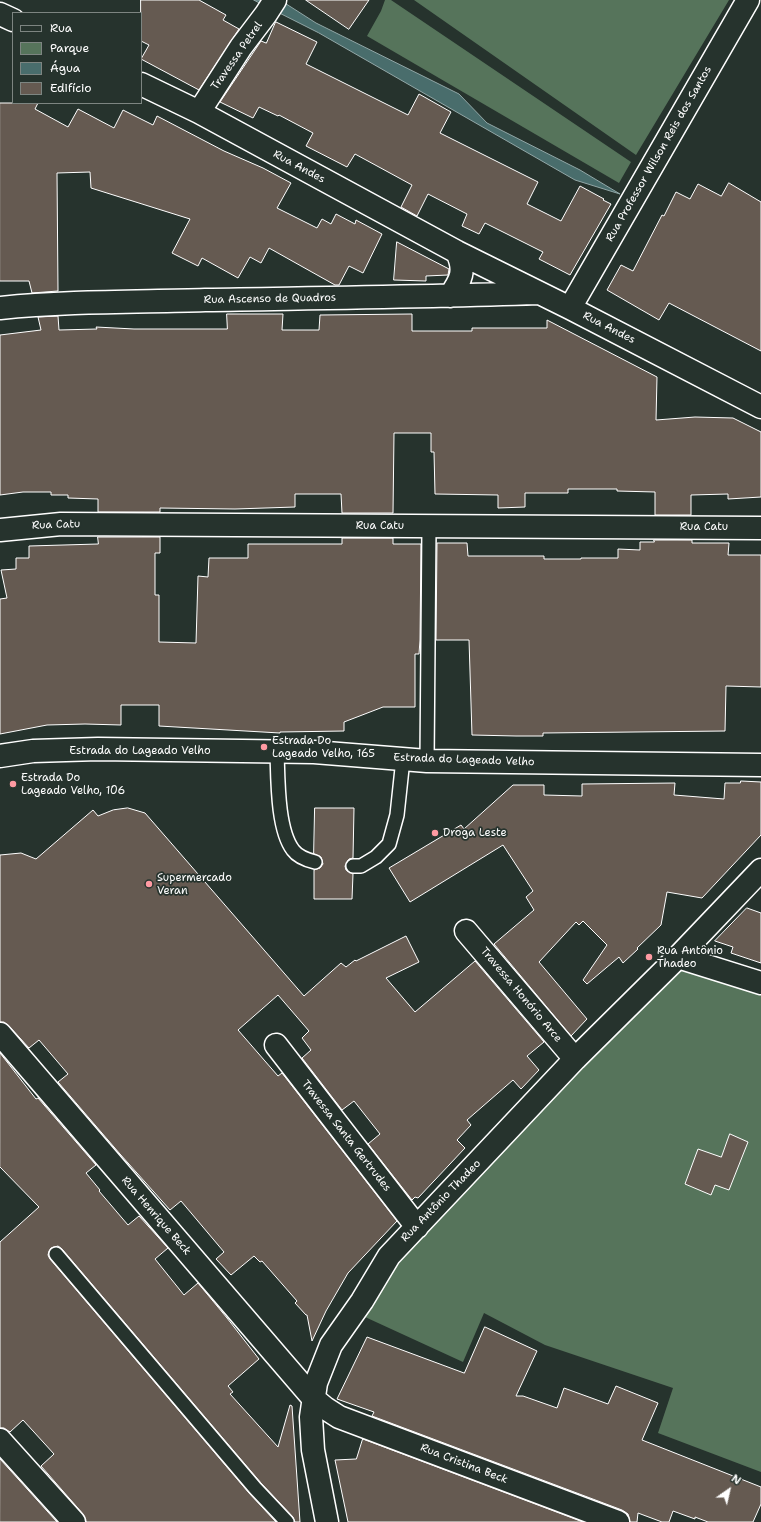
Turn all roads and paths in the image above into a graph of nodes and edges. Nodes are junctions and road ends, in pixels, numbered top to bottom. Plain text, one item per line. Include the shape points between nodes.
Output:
1 (748, 0) edge
2 (271, 7) edge
3 (0, 14) edge
4 (12, 20) edge
5 (142, 84) edge
6 (198, 112) junction
7 (457, 252) junction
8 (540, 293) junction
9 (450, 296) junction
10 (0, 308) edge
11 (570, 308) junction
12 (761, 407) edge
13 (429, 527) junction
14 (761, 528) edge
15 (0, 530) edge
16 (277, 752) junction
17 (0, 756) edge
18 (403, 759) junction
19 (427, 761) junction
20 (761, 765) edge
21 (314, 862) dead end
22 (353, 866) dead end
23 (761, 870) edge
24 (466, 931) dead end
25 (678, 957) junction
26 (761, 983) edge
27 (0, 1034) edge
28 (276, 1045) dead end
29 (575, 1059) junction
30 (417, 1226) junction
31 (56, 1254) dead end
32 (313, 1398) junction
33 (0, 1440) edge
34 (74, 1522) edge
35 (287, 1522) edge
36 (327, 1522) edge
37 (618, 1522) edge

1 - 11 street, Rua Professor Wilson Reis dos Santos
2 - 6 street, Travessa Petrel
3 - 4 street
5 - 6 street, Rua Andes
6 - 7 street, Rua Andes
7 - 8 street, Rua Andes
7 - 9 street via 462,267 461,277
8 - 9 street, Rua Ascenso de Quadros
8 - 11 street, Rua Andes
9 - 10 street, Rua Ascenso de Quadros via 92,302
11 - 12 street, Rua Andes
13 - 14 street, Rua Catu
13 - 15 street, Rua Catu via 61,524
13 - 19 lane
16 - 17 street, Estrada do Lageado Velho via 98,749 33,751
16 - 18 street, Estrada do Lageado Velho via 314,752
16 - 21 lane via 283,829 293,850 304,859
18 - 19 street, Estrada do Lageado Velho
18 - 22 lane via 397,815 389,844 376,857 361,866
19 - 20 street, Estrada do Lageado Velho
23 - 25 street, Rua Antônio Thadeo
24 - 29 street, Travessa Honório Arce
25 - 26 street
25 - 29 street, Rua Antônio Thadeo
27 - 32 street, Rua Henrique Beck
28 - 30 street, Travessa Santa Gertrudes
29 - 30 street, Rua Antônio Thadeo
30 - 32 street, Rua Antônio Thadeo via 389,1256 331,1345
31 - 35 lane
32 - 36 street, Rua Antônio Thadeo via 313,1450
32 - 37 street, Rua Cristina Beck via 339,1417
33 - 34 street

